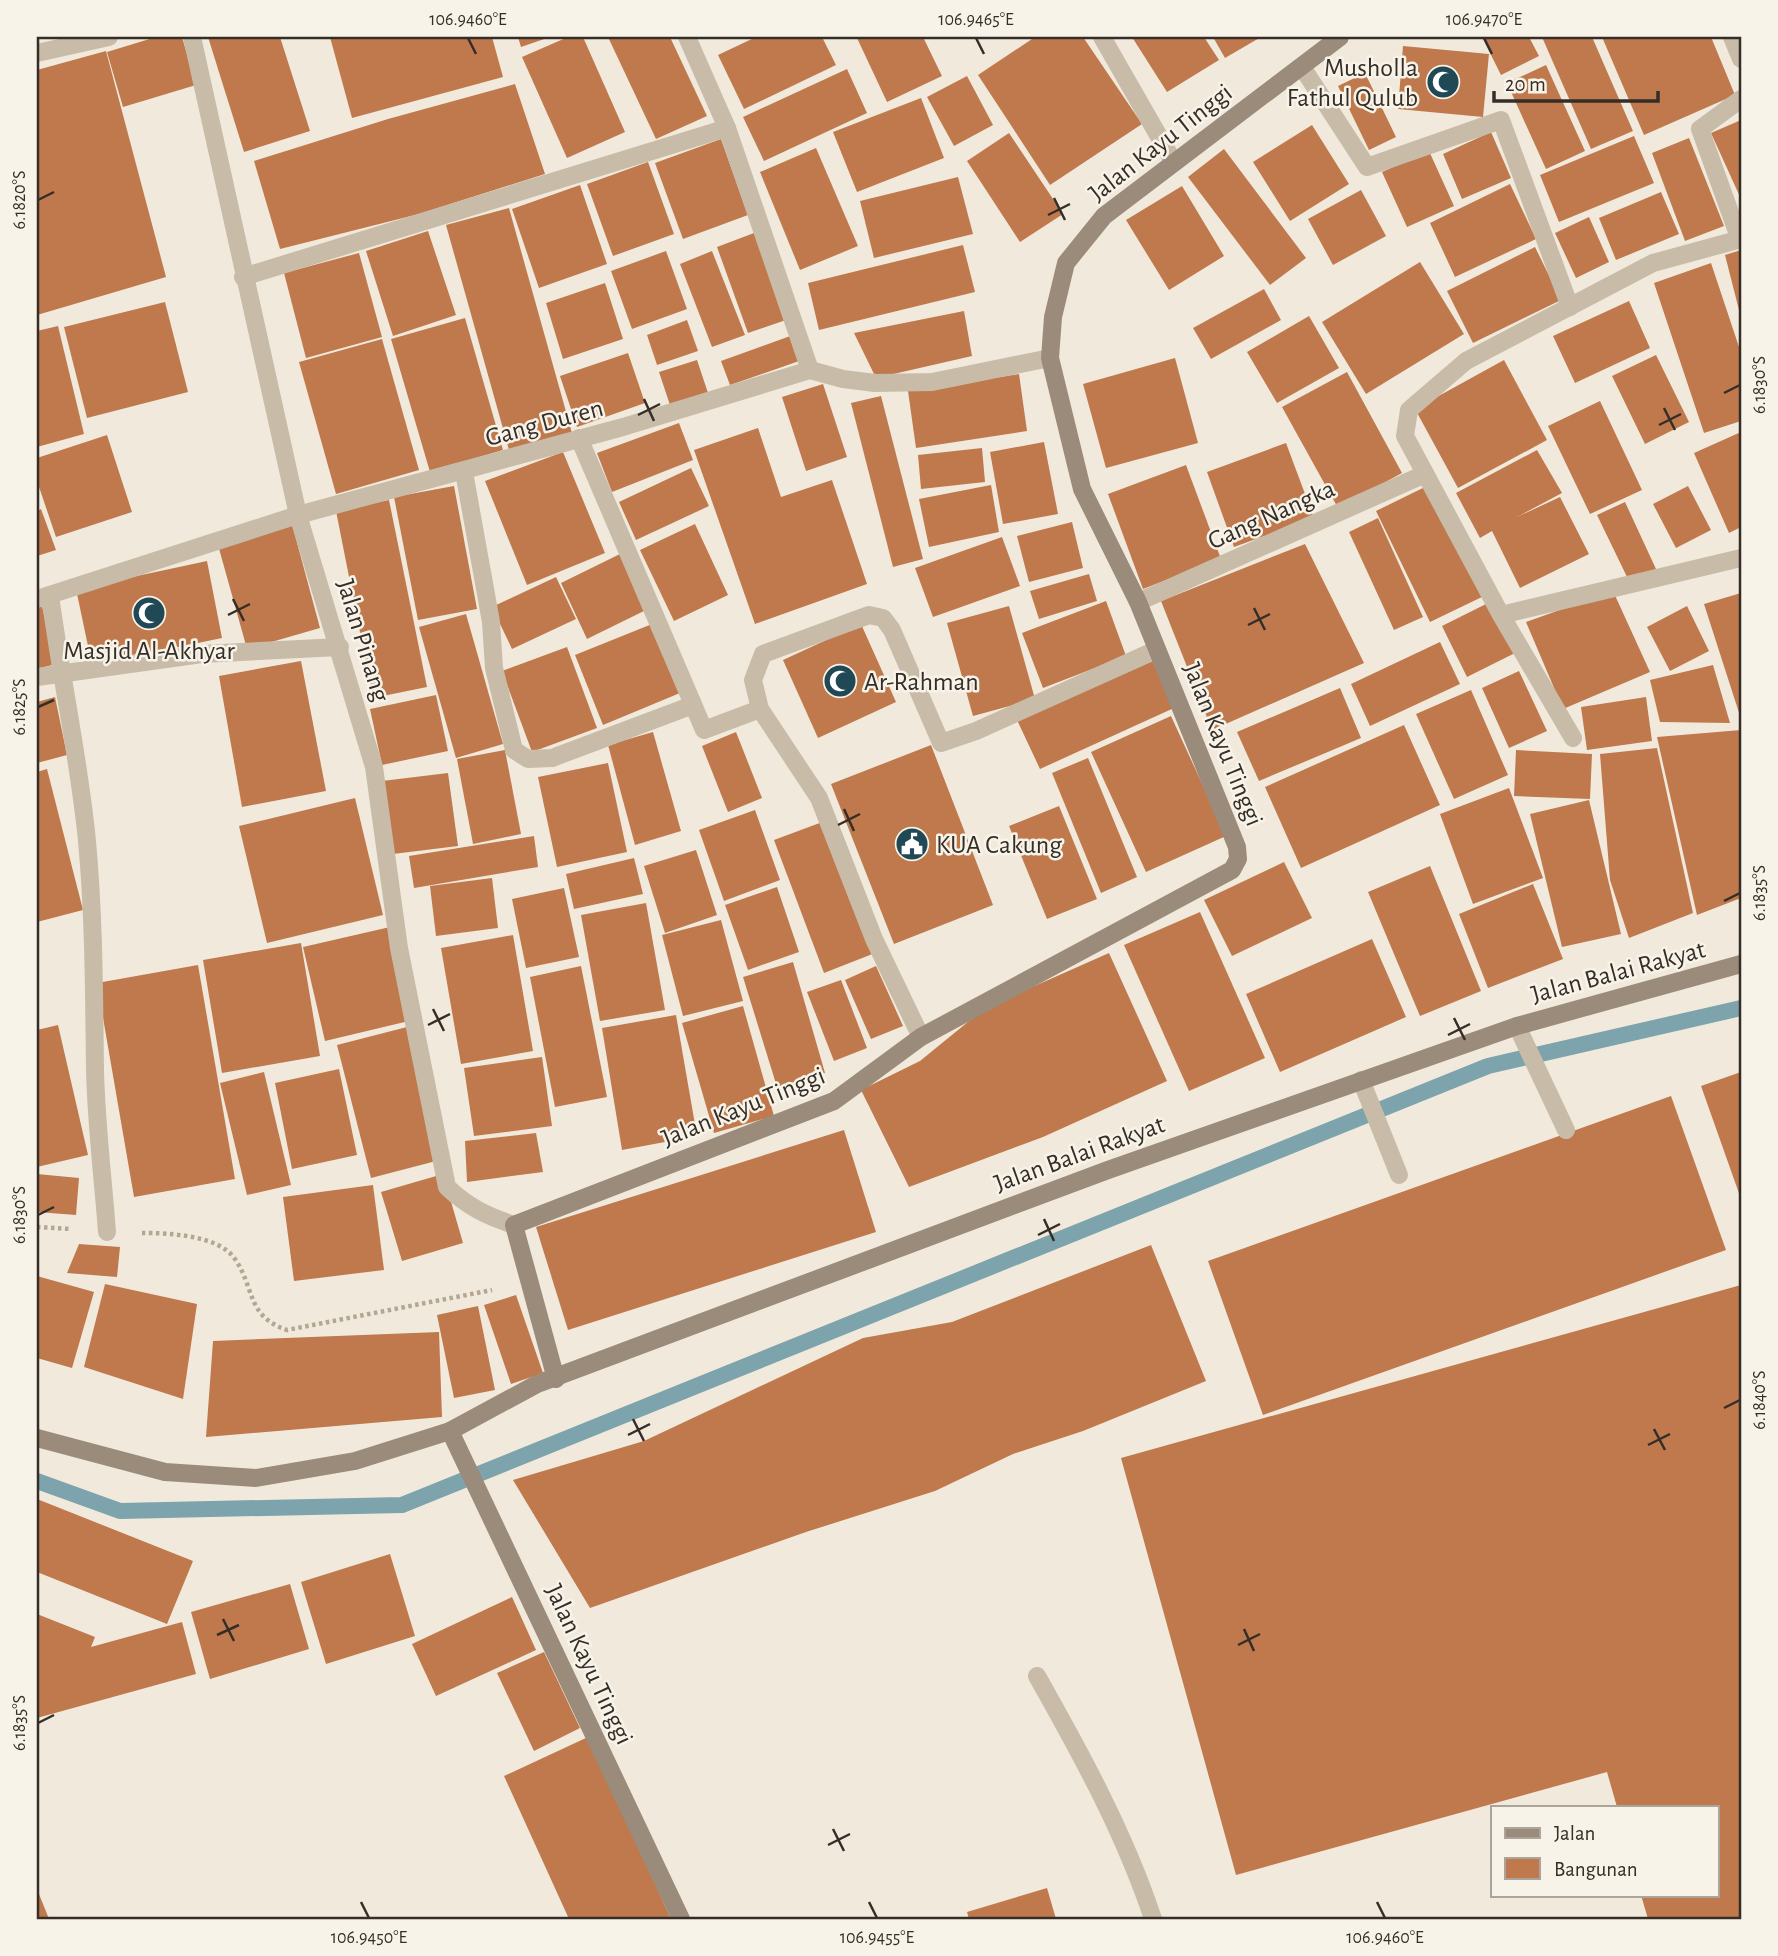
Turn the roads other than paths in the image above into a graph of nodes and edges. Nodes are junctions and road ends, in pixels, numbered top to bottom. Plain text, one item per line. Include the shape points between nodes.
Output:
1 (109, 37) edge
2 (192, 37) edge
3 (687, 37) edge
4 (1102, 37) edge
5 (1340, 37) edge
6 (1732, 37) edge
7 (37, 53) edge
8 (1741, 59) edge
9 (1302, 67) junction
10 (1741, 99) edge
11 (727, 128) junction
12 (1173, 161) junction
13 (1741, 240) edge
14 (243, 277) junction
15 (1570, 307) junction
16 (1050, 358) junction
17 (810, 370) junction
18 (579, 438) junction
19 (464, 471) junction
20 (1425, 474) junction
21 (298, 515) junction
22 (1741, 558) edge
23 (43, 597) edge
24 (1138, 602) junction
25 (1501, 615) junction
26 (341, 648) junction
27 (1156, 650) junction
28 (60, 672) junction
29 (37, 677) edge
30 (693, 705) junction
31 (760, 709) junction
32 (1573, 738) dead end
33 (1741, 964) edge
34 (1517, 1026) junction
35 (921, 1037) junction
36 (1361, 1080) junction
37 (1562, 1121) dead end
38 (1399, 1175) dead end
39 (514, 1224) junction
40 (107, 1233) road end
41 (556, 1379) junction
42 (450, 1431) junction
43 (37, 1438) edge
44 (1037, 1676) dead end
45 (681, 1919) edge
46 (1153, 1919) edge

1 - 7 street
2 - 14 street, Jalan Pinang
3 - 11 street
4 - 12 street
5 - 9 street, Jalan Kayu Tinggi
6 - 8 street
9 - 12 street, Jalan Kayu Tinggi
9 - 15 street via 1367,167 1500,120
10 - 13 street via 1700,129
11 - 14 street
11 - 17 street
12 - 16 street, Jalan Kayu Tinggi via 1104,216 1066,263 1053,317
13 - 15 street via 1653,263
14 - 21 street, Jalan Pinang
15 - 20 street via 1466,362 1409,410 1405,436
16 - 17 street, Gang Duren via 932,382 864,382
16 - 24 street, Jalan Kayu Tinggi via 1082,489
17 - 18 street, Gang Duren
18 - 19 street, Gang Duren
18 - 30 street
19 - 21 street, Gang Duren
19 - 30 street via 491,622 494,668 514,750 528,759 552,758
20 - 24 street, Gang Nangka
20 - 25 street
21 - 23 street, Gang Duren
21 - 26 street, Jalan Pinang
22 - 25 street
23 - 28 street
24 - 27 street, Jalan Kayu Tinggi
25 - 32 street
26 - 28 street via 202,654
26 - 39 street, Jalan Pinang via 374,767 399,948 447,1187 485,1215
27 - 31 street via 976,732 941,743 892,630 883,618 869,615 763,654 753,680
27 - 35 street, Jalan Kayu Tinggi via 1237,847 1238,859 1232,870
28 - 29 street
28 - 40 street via 75,743 87,840 96,991 95,1070
30 - 31 street via 704,730
31 - 35 street via 819,798 874,939
33 - 34 street, Jalan Balai Rakyat
34 - 36 street, Jalan Balai Rakyat
34 - 37 street
35 - 39 street, Jalan Kayu Tinggi via 834,1101
36 - 38 street
36 - 41 street, Jalan Balai Rakyat via 955,1227
39 - 41 street
41 - 42 street, Jalan Balai Rakyat via 537,1384
42 - 43 street, Jalan Balai Rakyat via 355,1461 256,1478 166,1472
42 - 45 street, Jalan Kayu Tinggi
44 - 46 street via 1088,1768 1142,1884

